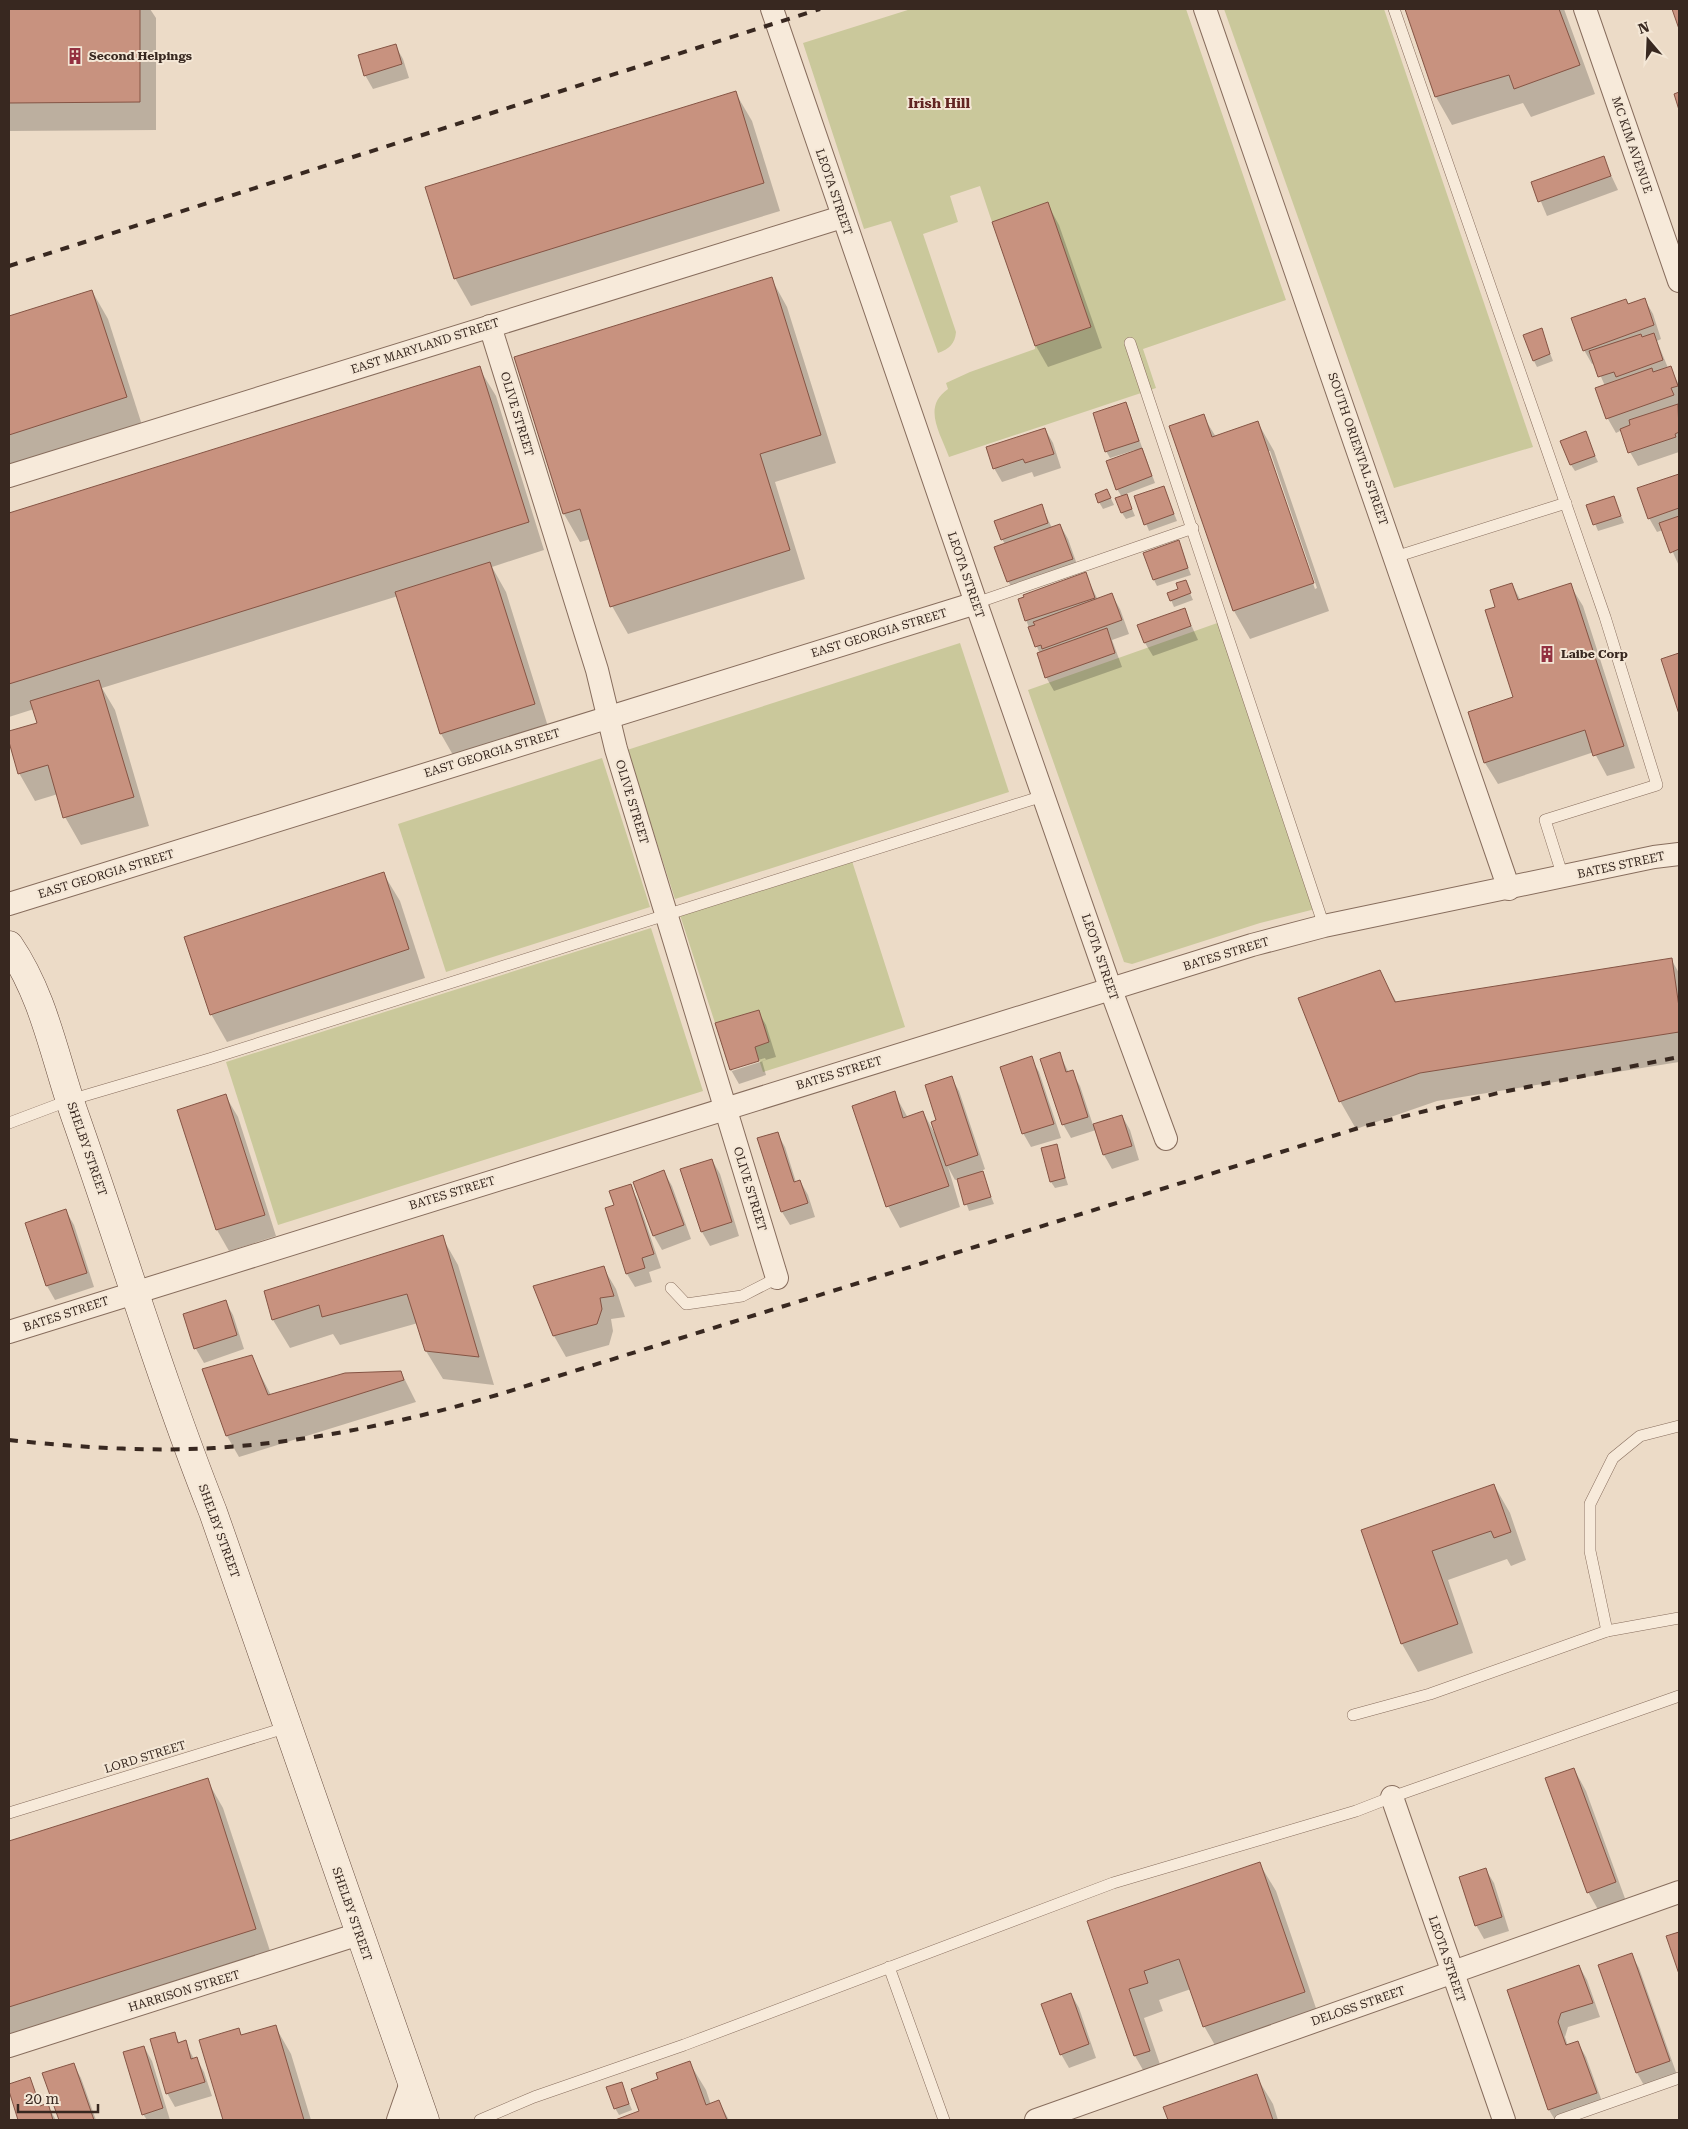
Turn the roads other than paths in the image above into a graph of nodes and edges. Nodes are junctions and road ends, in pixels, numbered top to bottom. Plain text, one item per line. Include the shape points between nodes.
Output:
1 (772, 9) edge
2 (1205, 9) edge
3 (1394, 9) edge
4 (1585, 9) edge
5 (842, 217) junction
6 (1679, 281) edge
7 (490, 326) junction
8 (1130, 343) dead end
9 (9, 476) edge
10 (1566, 502) junction
11 (1194, 528) junction
12 (1395, 557) junction
13 (976, 603) junction
14 (607, 717) junction
15 (1043, 796) junction
16 (1679, 854) edge
17 (1563, 877) junction
18 (1509, 889) junction
19 (9, 904) edge
20 (666, 913) junction
21 (1324, 926) junction
22 (9, 945) edge
23 (1111, 990) junction
24 (70, 1100) junction
25 (726, 1108) junction
26 (9, 1123) edge
27 (1166, 1139) dead end
28 (777, 1278) joint
29 (671, 1288) dead end
30 (134, 1292) junction
31 (9, 1332) edge
32 (1679, 1426) edge
33 (1679, 1618) edge
34 (1608, 1631) junction
35 (1679, 1696) edge
36 (1353, 1715) dead end
37 (288, 1727) junction
38 (1392, 1797) junction
39 (9, 1813) edge
40 (1679, 1892) edge
41 (359, 1934) junction
42 (889, 1967) junction
43 (1452, 1972) junction
44 (9, 2046) edge
45 (1679, 2078) edge
46 (412, 2080) junction
47 (398, 2120) edge
48 (425, 2120) edge
49 (480, 2120) edge
50 (944, 2120) edge
51 (1036, 2120) edge
52 (1504, 2120) edge
53 (1560, 2120) edge

1 - 5 street, LEOTA STREET
2 - 12 street, SOUTH ORIENTAL STREET
3 - 10 lane
4 - 6 street, MC KIM AVENUE
5 - 7 street, EAST MARYLAND STREET
5 - 13 street, LEOTA STREET
7 - 9 street, EAST MARYLAND STREET
7 - 14 street, OLIVE STREET via 597,670
8 - 11 lane
10 - 12 lane
10 - 17 lane via 1657,785 1545,820
11 - 13 lane
11 - 21 lane
12 - 18 street, SOUTH ORIENTAL STREET
13 - 14 street, EAST GEORGIA STREET
13 - 15 street, LEOTA STREET
14 - 19 street, EAST GEORGIA STREET
14 - 20 street, OLIVE STREET
15 - 20 lane
15 - 23 street, LEOTA STREET
16 - 17 street, BATES STREET
17 - 18 street, BATES STREET
18 - 21 street, BATES STREET
20 - 24 lane
20 - 25 street, OLIVE STREET
21 - 23 street, BATES STREET via 1252,945
22 - 24 main road, SHELBY STREET via 44,1012
23 - 25 street, BATES STREET
23 - 27 street, LEOTA STREET
24 - 26 lane
24 - 30 main road, SHELBY STREET
25 - 28 street, OLIVE STREET
25 - 30 street, BATES STREET
28 - 29 lane via 742,1296 686,1304
30 - 31 street, BATES STREET
30 - 37 main road, SHELBY STREET
32 - 34 lane via 1640,1436 1613,1458 1590,1504 1590,1551
33 - 34 lane
34 - 36 lane via 1430,1694
35 - 38 lane
37 - 39 lane, LORD STREET
37 - 41 main road, SHELBY STREET
38 - 42 lane via 1356,1811 1113,1883
38 - 43 street, LEOTA STREET
40 - 43 street, DELOSS STREET
41 - 44 street, HARRISON STREET
41 - 46 main road, SHELBY STREET
42 - 49 lane via 684,2045 534,2097
42 - 50 lane
43 - 51 street, DELOSS STREET
43 - 52 street, LEOTA STREET
45 - 53 lane
46 - 47 street
46 - 48 main road, SHELBY STREET

